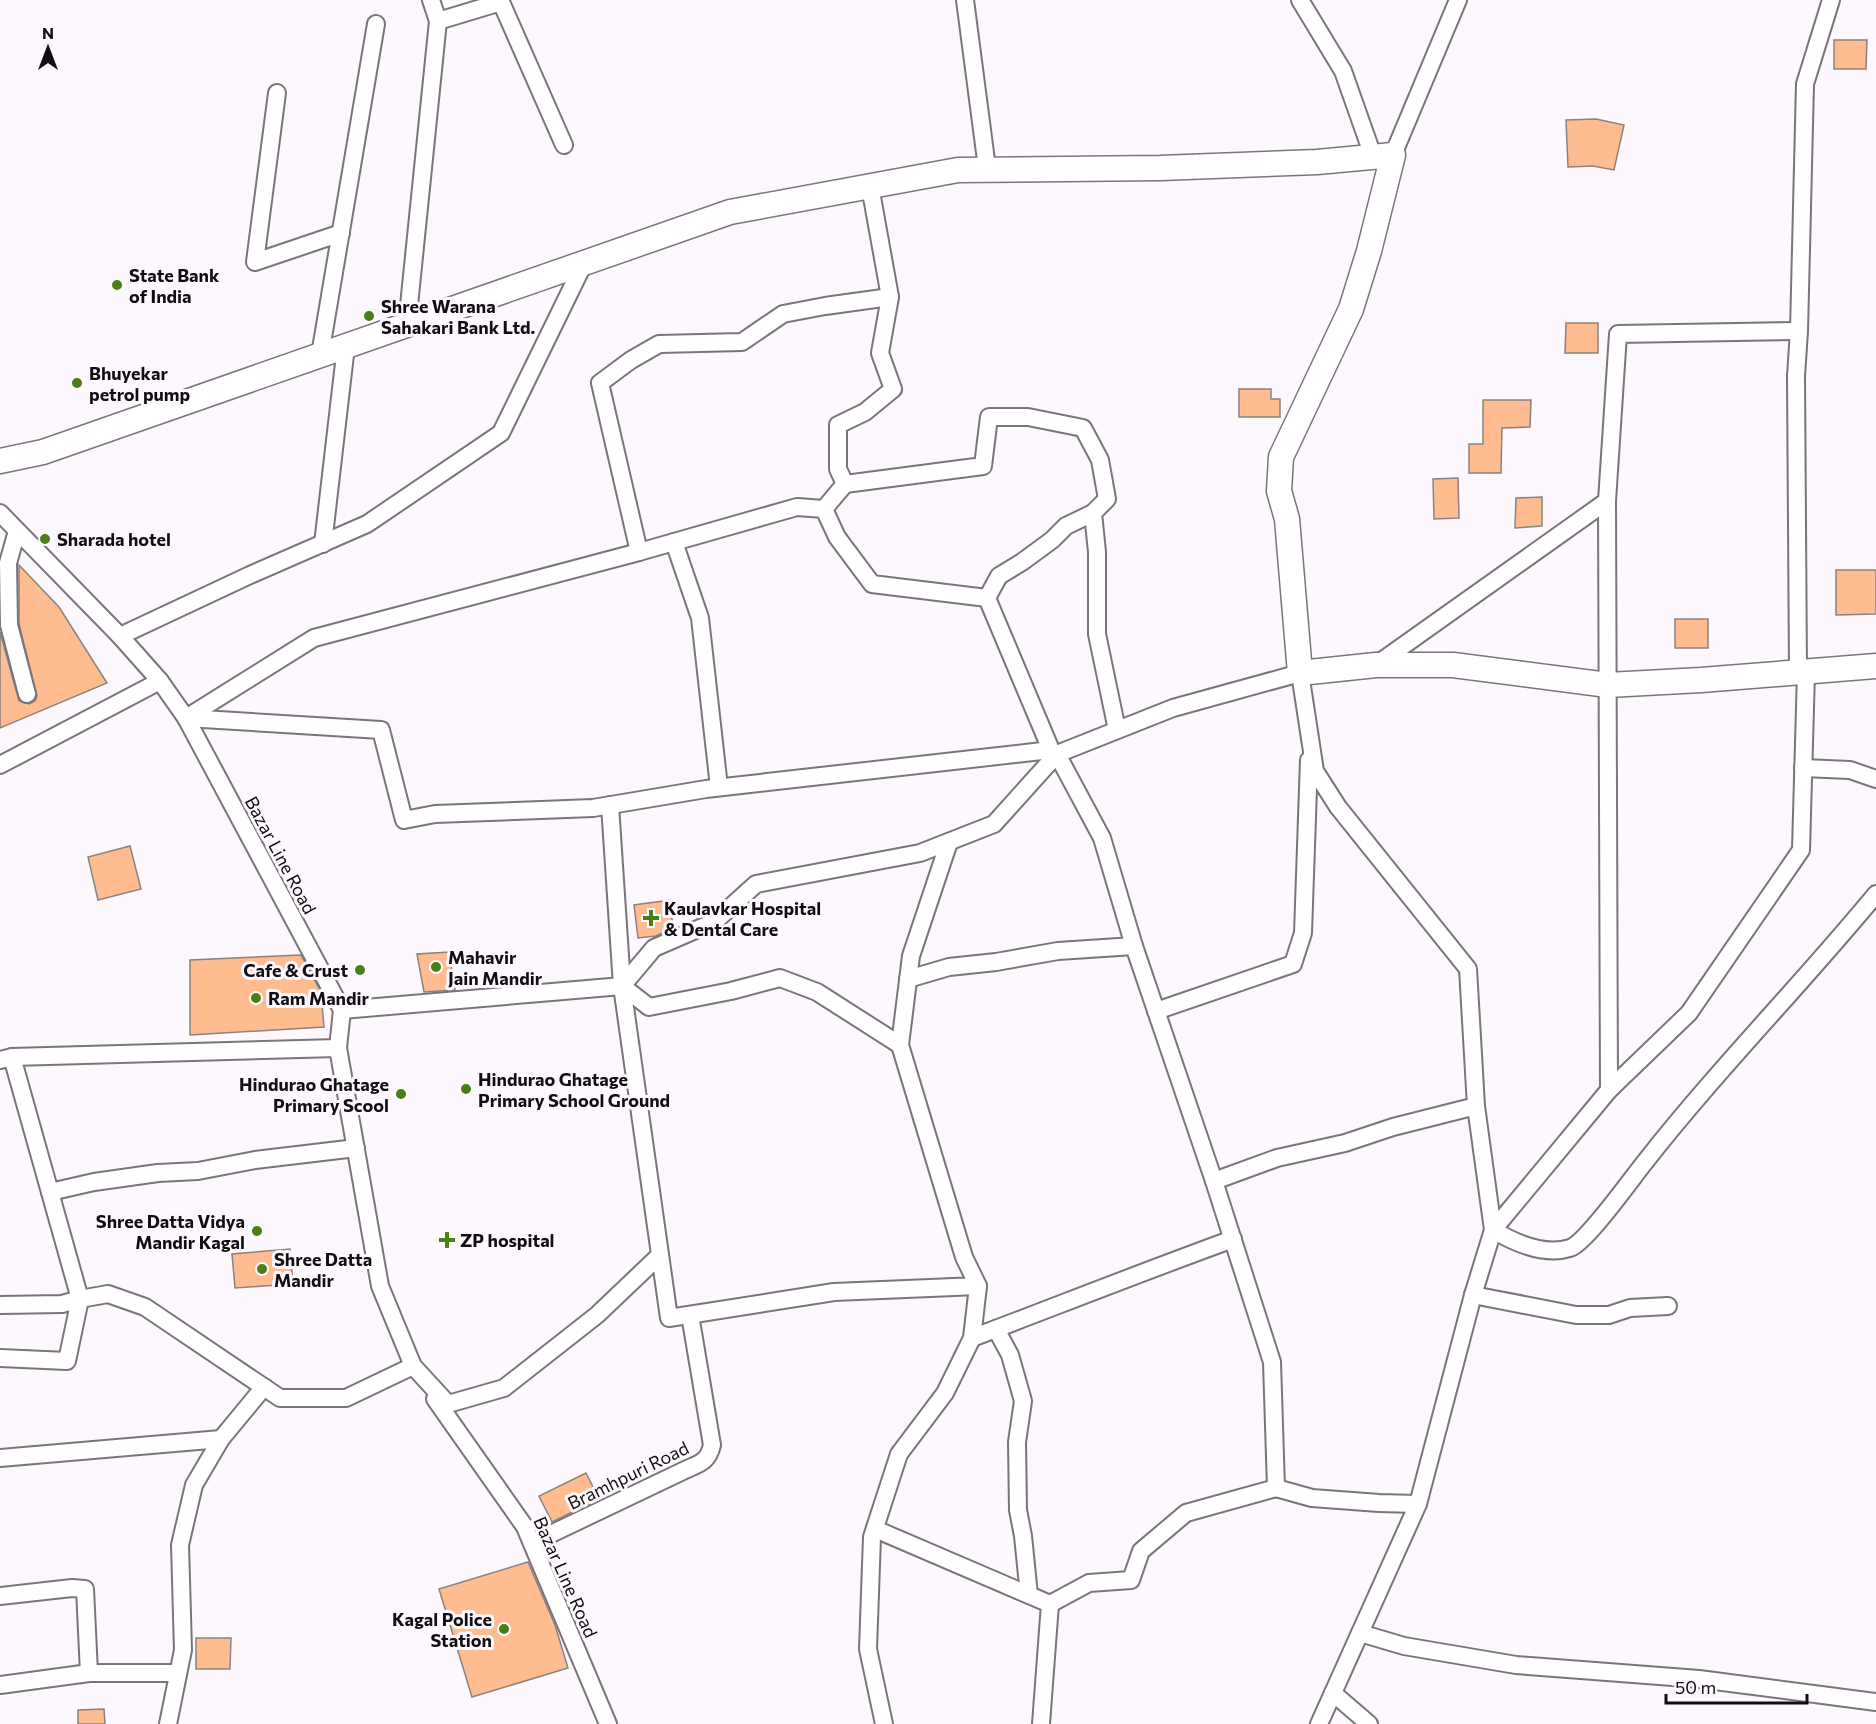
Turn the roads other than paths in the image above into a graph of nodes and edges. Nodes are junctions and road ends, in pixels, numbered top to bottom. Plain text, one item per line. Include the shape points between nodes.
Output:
1 (431, 0) edge
2 (964, 0) edge
3 (1300, 0) edge
4 (1458, 0) edge
5 (1831, 0) edge
6 (438, 21) junction
7 (376, 24) dead end
8 (277, 93) dead end
9 (564, 145) dead end
10 (1383, 156) junction
11 (987, 168) junction
12 (870, 186) junction
13 (341, 233) junction
14 (584, 263) junction
15 (890, 297) junction
16 (407, 325) junction
17 (1799, 331) junction
18 (346, 346) junction
19 (320, 355) junction
20 (0, 461) edge
21 (845, 484) junction
22 (1607, 501) junction
23 (824, 509) junction
24 (0, 513) edge
25 (1093, 513) junction
26 (17, 531) junction
27 (674, 542) junction
28 (323, 544) junction
29 (639, 552) junction
30 (987, 598) junction
31 (120, 636) junction
32 (1376, 664) junction
33 (1876, 666) edge
34 (1802, 672) junction
35 (1300, 673) junction
36 (160, 681) junction
37 (1608, 685) junction
38 (27, 694) dead end
39 (186, 718) junction
40 (1117, 730) junction
41 (1310, 738) junction
42 (1057, 754) junction
43 (0, 765) edge
44 (1803, 768) junction
45 (1876, 779) edge
46 (719, 787) junction
47 (610, 805) junction
48 (950, 842) junction
49 (1876, 894) edge
50 (1134, 946) junction
51 (908, 979) junction
52 (622, 986) junction
53 (342, 1010) junction
54 (1156, 1011) junction
55 (900, 1045) junction
56 (338, 1048) junction
57 (6, 1058) edge
58 (1609, 1090) junction
59 (1476, 1106) junction
60 (356, 1148) junction
61 (1214, 1181) junction
62 (50, 1192) junction
63 (1493, 1230) junction
64 (1233, 1239) junction
65 (660, 1255) junction
66 (978, 1286) junction
67 (1473, 1295) junction
68 (80, 1299) junction
69 (0, 1305) edge
70 (1668, 1306) dead end
71 (690, 1315) junction
72 (996, 1329) junction
73 (972, 1338) junction
74 (0, 1358) edge
75 (412, 1366) junction
76 (264, 1388) junction
77 (221, 1439) junction
78 (0, 1458) edge
79 (1276, 1488) junction
80 (1418, 1504) junction
81 (875, 1529) junction
82 (532, 1543) junction
83 (1029, 1595) junction
84 (0, 1596) edge
85 (1050, 1604) junction
86 (1360, 1633) junction
87 (89, 1673) junction
88 (178, 1673) junction
89 (0, 1685) edge
90 (1333, 1693) junction
91 (1876, 1702) edge
92 (168, 1724) edge
93 (608, 1724) edge
94 (884, 1724) edge
95 (1041, 1724) edge
96 (1319, 1724) edge
97 (1369, 1724) edge

1 - 6 street
2 - 11 street
3 - 10 street via 1343,70
4 - 10 street
5 - 17 street via 1805,84
6 - 9 street via 501,2
6 - 16 street
7 - 13 street
8 - 13 street via 255,262
10 - 11 main road via 1160,168
10 - 35 main road via 1369,251 1351,309 1281,457 1279,491 1287,519
11 - 12 main road
12 - 14 main road via 730,212
12 - 15 street
13 - 19 street
14 - 16 main road
14 - 28 street via 501,433 367,524
15 - 21 street via 880,353 893,388 865,412 838,425 838,469
15 - 29 street via 783,314 742,342 659,344 600,383
16 - 18 main road
17 - 22 street via 1618,334
17 - 34 street via 1796,376
18 - 19 main road
18 - 28 street
19 - 20 main road via 44,452
21 - 23 street
21 - 25 street via 983,466 989,417 1028,417 1083,428 1100,460 1107,499
22 - 32 street
22 - 37 street
23 - 27 street via 797,507
23 - 30 street via 837,537 872,584
24 - 26 street, Bazar Line Road
25 - 30 street via 1066,526 1023,562 999,576
25 - 40 street via 1097,634
26 - 31 street, Bazar Line Road
26 - 38 street via 8,562 9,625
27 - 29 street
27 - 46 street via 700,618
28 - 31 street
29 - 39 street via 314,638
30 - 46 street via 1051,750
31 - 36 street, Bazar Line Road
32 - 35 main road
32 - 37 main road via 1453,665
33 - 34 main road
34 - 37 main road
34 - 44 street
35 - 40 street via 1173,708
35 - 41 street
36 - 39 street, Bazar Line Road
36 - 43 street
37 - 58 street
39 - 47 street via 381,730 404,820 435,814
39 - 53 street, Bazar Line Road
40 - 42 street
41 - 54 street via 1303,933 1293,964
41 - 59 street via 1315,771 1338,807 1468,969
42 - 48 street via 994,824
42 - 50 street via 1102,838
44 - 45 street via 1850,770
44 - 58 street via 1801,850 1689,1013
46 - 47 street
47 - 52 street
48 - 51 street via 911,956
48 - 52 street via 920,853 756,884 714,922 654,948
49 - 63 street via 1690,1105 1595,1226 1572,1248 1542,1250 1512,1241
50 - 51 street via 1058,951 950,967
50 - 54 street
51 - 55 street
52 - 53 street
52 - 55 street via 649,1007 780,978 817,992
52 - 65 street
53 - 56 street
54 - 61 street
55 - 66 street via 964,1257
56 - 57 street
56 - 60 street
57 - 62 street
58 - 63 street
59 - 61 street via 1277,1158
59 - 63 street
60 - 62 street via 94,1182
60 - 75 street via 380,1286
61 - 64 street
62 - 68 street
63 - 67 street
64 - 72 street
64 - 79 street via 1272,1362
65 - 71 street via 669,1318
65 - 75 street via 597,1316 504,1388 448,1404
66 - 71 street via 834,1292
66 - 73 street
67 - 70 street via 1576,1315 1609,1315 1630,1308
67 - 80 street
68 - 69 street via 62,1304
68 - 74 street via 67,1361
68 - 76 street via 108,1294 145,1307
71 - 82 street, Bramhpuri Road via 712,1445 709,1456
72 - 73 street
72 - 83 street via 1010,1355 1023,1401 1017,1442 1018,1510
73 - 81 street via 945,1393 899,1454
75 - 76 street via 346,1398 280,1398
75 - 82 street, Bazar Line Road via 525,1527
76 - 77 street
77 - 78 street
77 - 88 street via 194,1485 180,1545 183,1650
79 - 80 street via 1312,1498
79 - 85 street via 1186,1513 1141,1551 1131,1580 1089,1583
80 - 86 street
81 - 83 street
81 - 94 street via 868,1649
82 - 93 street, Bazar Line Road
83 - 85 street
84 - 87 street via 84,1589
85 - 95 street
86 - 90 street
86 - 91 street via 1404,1646 1516,1665 1699,1679
87 - 88 street
87 - 89 street
88 - 92 street
90 - 96 street
90 - 97 street

